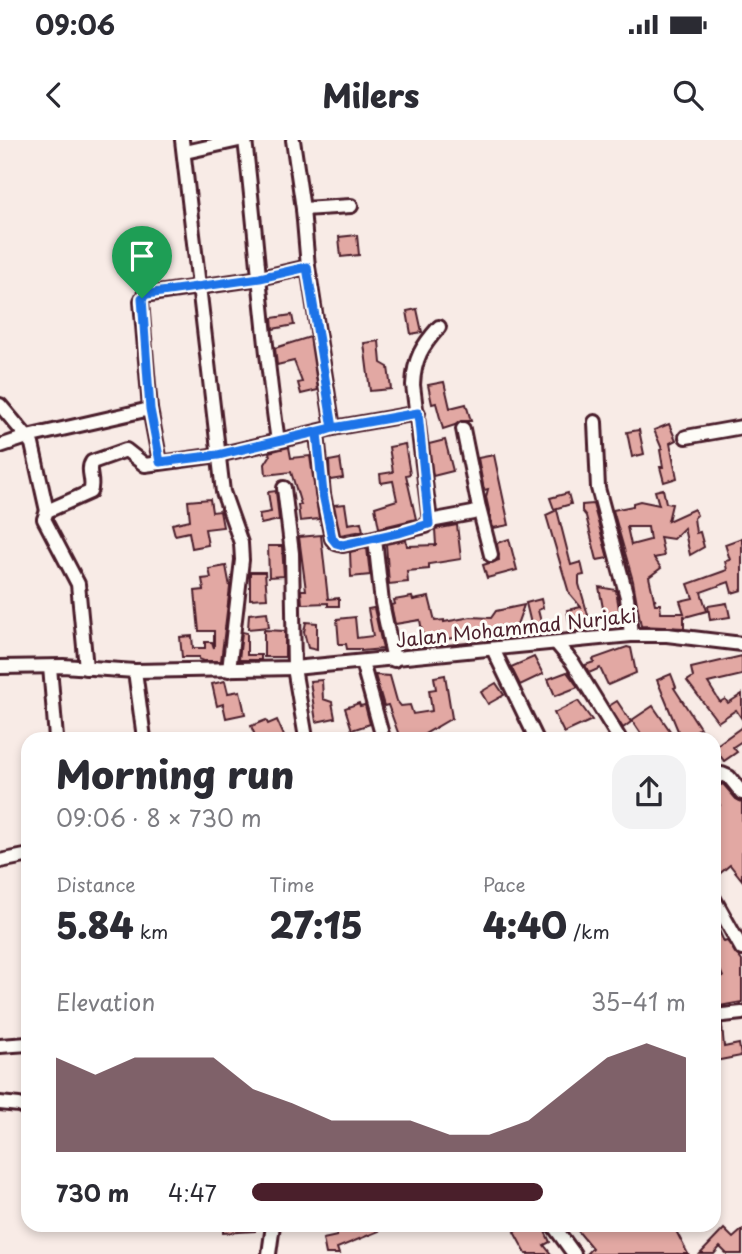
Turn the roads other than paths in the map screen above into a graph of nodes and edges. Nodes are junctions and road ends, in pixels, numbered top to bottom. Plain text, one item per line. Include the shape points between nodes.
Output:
1 (242, 140) edge
2 (293, 140) edge
3 (184, 146) edge
4 (351, 206) dead end
5 (303, 209) junction
6 (307, 267) junction
7 (260, 278) junction
8 (200, 286) junction
9 (439, 327) dead end
10 (0, 405) edge
11 (150, 409) junction
12 (418, 413) junction
13 (595, 422) dead end
14 (742, 427) edge
15 (333, 428) junction
16 (463, 429) dead end
17 (317, 433) junction
18 (686, 438) dead end
19 (29, 441) junction
20 (278, 441) junction
21 (0, 446) edge
22 (218, 455) junction
23 (153, 463) junction
24 (284, 488) dead end
25 (479, 508) junction
26 (47, 511) junction
27 (430, 521) junction
28 (375, 539) junction
29 (491, 555) dead end
30 (631, 635) junction
31 (579, 641) junction
32 (557, 643) junction
33 (742, 645) edge
34 (493, 649) junction
35 (394, 660) junction
36 (362, 662) junction
37 (573, 663) junction
38 (0, 667) edge
39 (50, 667) junction
40 (86, 668) junction
41 (294, 668) junction
42 (229, 670) junction
43 (135, 671) junction
44 (55, 732) edge
45 (143, 732) edge
46 (305, 732) edge
47 (381, 732) edge
48 (533, 732) edge
49 (615, 732) edge
50 (721, 775) edge
51 (742, 793) edge
52 (21, 857) edge
53 (0, 861) edge
54 (721, 912) edge
55 (742, 949) edge
56 (742, 1013) edge
57 (721, 1015) edge
58 (21, 1044) edge
59 (0, 1046) edge
60 (0, 1103) edge
61 (21, 1105) edge
62 (272, 1232) edge
63 (558, 1232) edge
64 (270, 1254) edge
65 (573, 1254) edge

1 - 3 street
1 - 7 street
2 - 5 street
3 - 8 street
4 - 5 street
5 - 6 street
6 - 7 street
6 - 15 street
7 - 8 street
7 - 20 street via 265,359
8 - 11 street via 142,298
8 - 22 street
9 - 12 street via 414,364
10 - 19 street
11 - 19 street
11 - 23 street
12 - 15 street
12 - 27 street
13 - 30 street via 597,488 627,597
14 - 18 street
15 - 17 street
16 - 25 street
17 - 20 street
17 - 28 street via 332,538 343,545
19 - 21 street
19 - 26 street
20 - 22 street
22 - 23 street
22 - 42 street via 242,560
23 - 26 street via 127,450 92,462 90,492
24 - 41 street via 292,553
25 - 27 street
25 - 29 street
26 - 40 street via 44,519 78,584
27 - 28 street via 426,526
28 - 35 street
30 - 31 street, Jalan Mohammad Nurjaki
30 - 33 street, Jalan Mohammad Nurjaki
31 - 32 street, Jalan Mohammad Nurjaki
31 - 37 street
32 - 34 street, Jalan Mohammad Nurjaki
32 - 37 street
34 - 35 street, Jalan Mohammad Nurjaki
34 - 48 street
35 - 36 street, Jalan Mohammad Nurjaki
36 - 41 street, Jalan Mohammad Nurjaki
36 - 47 street
37 - 49 street
38 - 39 street, Jalan Mohammad Nurjaki
39 - 40 street, Jalan Mohammad Nurjaki
39 - 44 street
40 - 43 street, Jalan Mohammad Nurjaki
41 - 42 street, Jalan Mohammad Nurjaki
41 - 46 street
42 - 43 street, Jalan Mohammad Nurjaki
43 - 45 street
50 - 51 street
52 - 53 street
54 - 55 street
56 - 57 street
58 - 59 street
60 - 61 street
62 - 64 street
63 - 65 street

